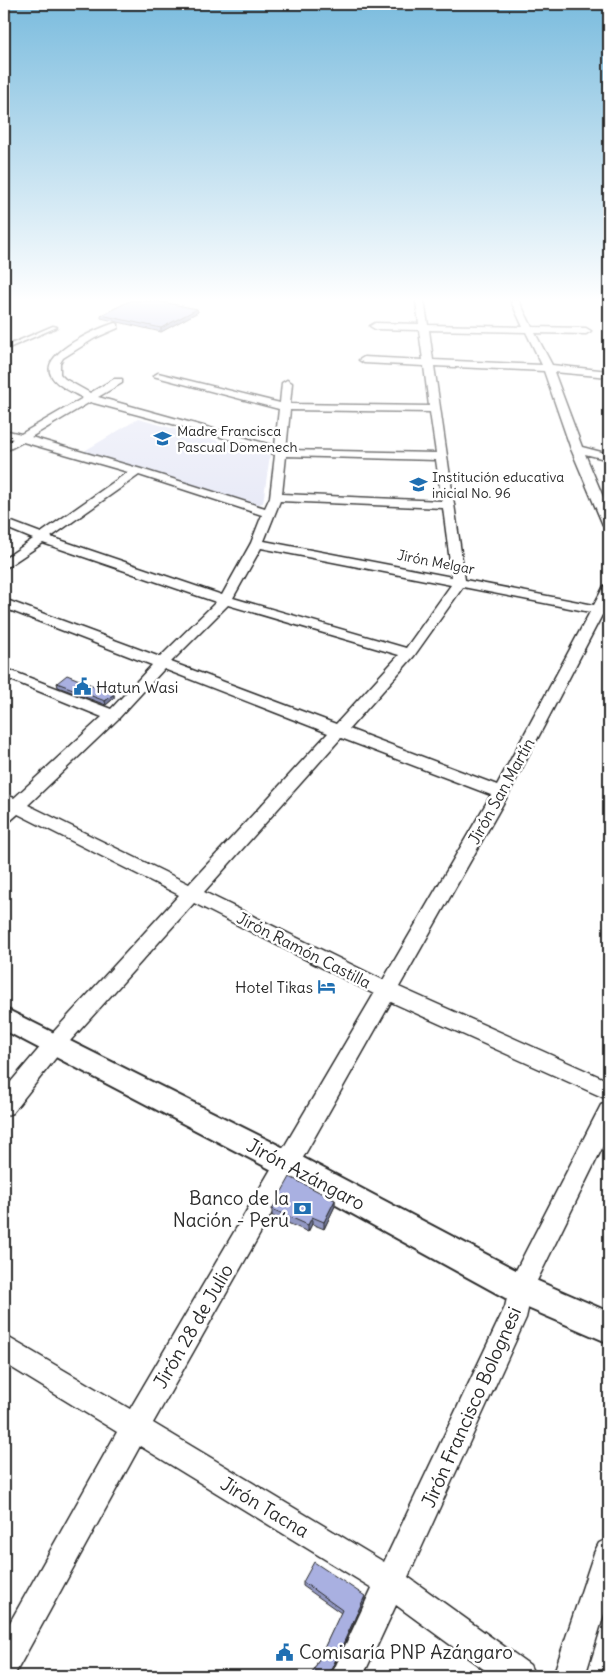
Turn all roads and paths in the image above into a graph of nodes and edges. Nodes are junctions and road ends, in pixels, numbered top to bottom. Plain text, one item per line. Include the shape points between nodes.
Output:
1 (60, 379) edge
2 (172, 379) edge
3 (431, 379) edge
4 (552, 379) edge
5 (118, 381) dead end
6 (287, 384) dead end
7 (92, 398) junction
8 (284, 407) junction
9 (436, 409) junction
10 (4, 433) edge
11 (20, 438) junction
12 (4, 449) edge
13 (577, 449) junction
14 (280, 453) junction
15 (442, 457) junction
16 (609, 457) edge
17 (137, 471) junction
18 (276, 497) junction
19 (448, 505) junction
20 (268, 513) junction
21 (4, 524) edge
22 (609, 525) edge
23 (42, 539) junction
24 (257, 543) junction
25 (4, 565) edge
26 (459, 584) junction
27 (609, 589) edge
28 (225, 601) junction
29 (4, 603) edge
30 (604, 612) edge
31 (409, 653) junction
32 (161, 664) junction
33 (4, 672) edge
34 (113, 716) junction
35 (339, 732) junction
36 (501, 793) junction
37 (8, 808) edge
38 (193, 894) junction
39 (385, 990) junction
40 (4, 1018) edge
41 (55, 1044) junction
42 (609, 1091) edge
43 (4, 1106) edge
44 (609, 1112) edge
45 (286, 1163) junction
46 (520, 1289) junction
47 (609, 1328) edge
48 (4, 1348) edge
49 (134, 1429) junction
50 (609, 1553) edge
51 (391, 1583) junction
52 (4, 1663) edge
53 (348, 1676) edge
54 (520, 1676) edge
55 (569, 1676) edge

1 - 7 street
2 - 8 street
3 - 9 street
4 - 13 street
5 - 7 street
6 - 8 street
7 - 11 street
7 - 14 street via 266,446
8 - 9 street
8 - 14 street
9 - 15 street
10 - 11 street
11 - 12 street
11 - 17 street
13 - 16 street
13 - 22 street
14 - 15 street
14 - 18 street
15 - 19 street
17 - 20 street
17 - 23 street
18 - 19 street
18 - 20 street
19 - 26 street
20 - 24 street
21 - 23 street
23 - 25 street
23 - 28 street
24 - 26 street, Jirón Melgar
24 - 28 street
26 - 30 street, Jirón Melgar
26 - 31 street
27 - 30 street, Jirón San Martín
28 - 31 street
28 - 32 street
29 - 32 street
30 - 36 street, Jirón San Martín
31 - 35 street
32 - 34 street
32 - 35 street
33 - 34 street
34 - 37 street
35 - 36 street
35 - 38 street
36 - 39 street, Jirón San Martín
37 - 38 street, Jirón Ramón Castilla
38 - 39 street, Jirón Ramón Castilla
38 - 41 street
39 - 42 street, Jirón Ramón Castilla
39 - 45 street, Jirón 28 de Julio
40 - 41 street, Jirón Azángaro
41 - 43 street
41 - 45 street, Jirón Azángaro
44 - 46 street, Jirón Francisco Bolognesi
45 - 46 street, Jirón Azángaro
45 - 49 street, Jirón 28 de Julio
46 - 47 street, Jirón Azángaro
46 - 51 street, Jirón Francisco Bolognesi via 517,1309
48 - 49 street, Jirón Tacna
49 - 51 street, Jirón Tacna
49 - 52 street, Jirón 28 de Julio
50 - 55 street
51 - 53 street, Jirón Francisco Bolognesi
51 - 54 street, Jirón Tacna

